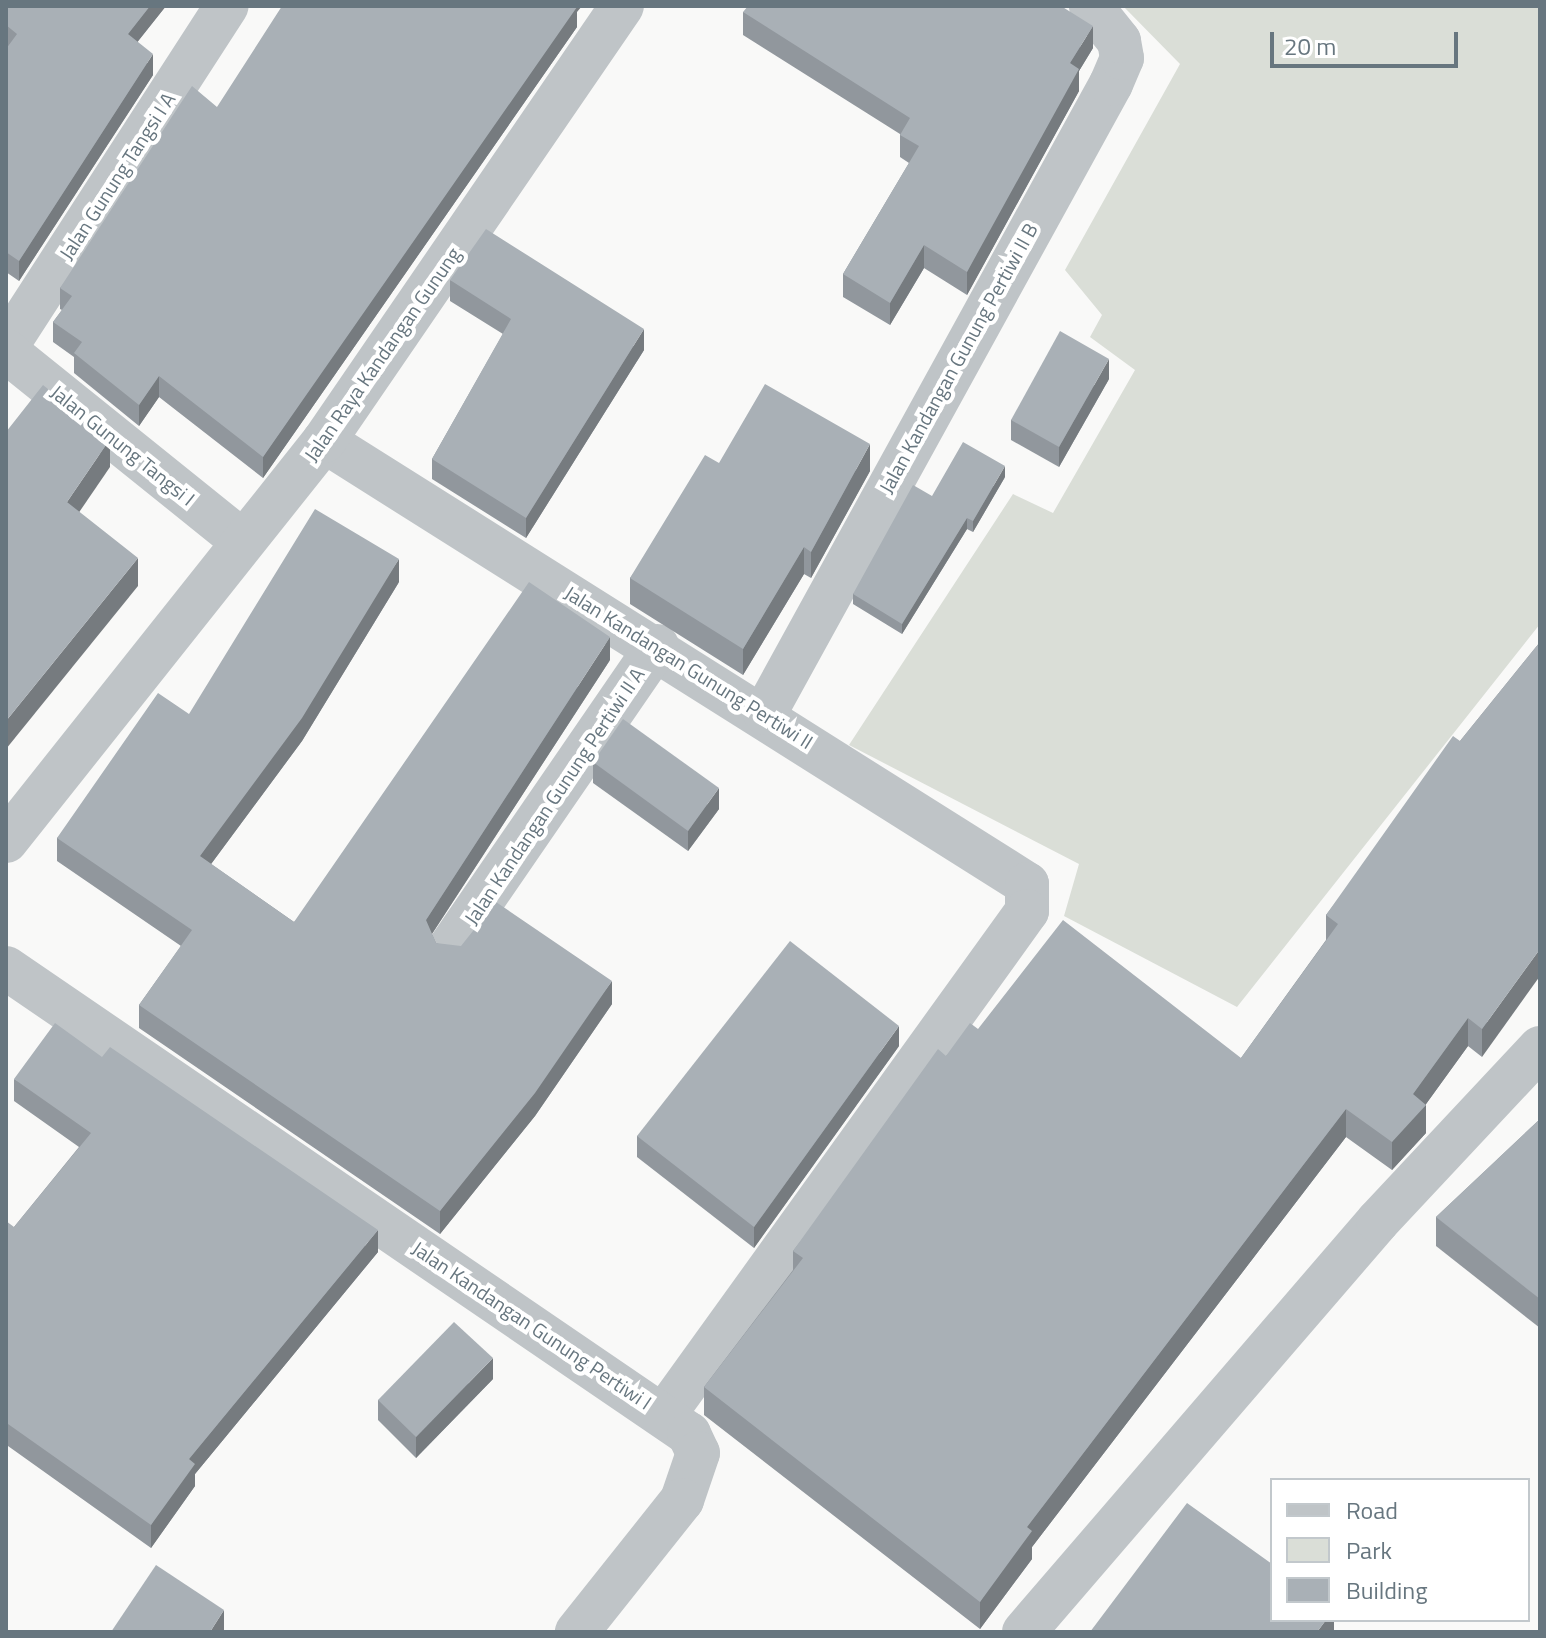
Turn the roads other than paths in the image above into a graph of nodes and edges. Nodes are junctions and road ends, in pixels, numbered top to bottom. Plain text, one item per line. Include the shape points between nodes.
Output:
1 (227, 6) edge
2 (622, 6) edge
3 (1091, 6) edge
4 (6, 349) edge
5 (324, 441) junction
6 (241, 540) junction
7 (657, 646) junction
8 (765, 713) junction
9 (6, 841) edge
10 (1027, 911) joint
11 (451, 946) edge
12 (6, 968) edge
13 (1540, 1048) edge
14 (664, 1415) junction
15 (577, 1632) edge
16 (1024, 1632) edge

1 - 4 street, Jalan Gunung Tangsi I A
2 - 5 street, Jalan Raya Kandangan Gunung
3 - 8 street, Jalan Kandangan Gunung Pertiwi II B via 1119,41 1122,58 1111,84
4 - 6 street, Jalan Gunung Tangsi I
5 - 6 street, Jalan Raya Kandangan Gunung
5 - 7 street, Jalan Kandangan Gunung Pertiwi II
6 - 9 street, Jalan Raya Kandangan Gunung
7 - 8 street, Jalan Kandangan Gunung Pertiwi II
7 - 11 street, Jalan Kandangan Gunung Pertiwi II A
8 - 10 street, Jalan Kandangan Gunung Pertiwi II via 1027,884
10 - 14 street, Jalan Kandangan Gunung Pertiwi I
12 - 14 street, Jalan Kandangan Gunung Pertiwi I
13 - 16 street via 1378,1221
14 - 15 street via 689,1434 698,1453 693,1475 682,1500

